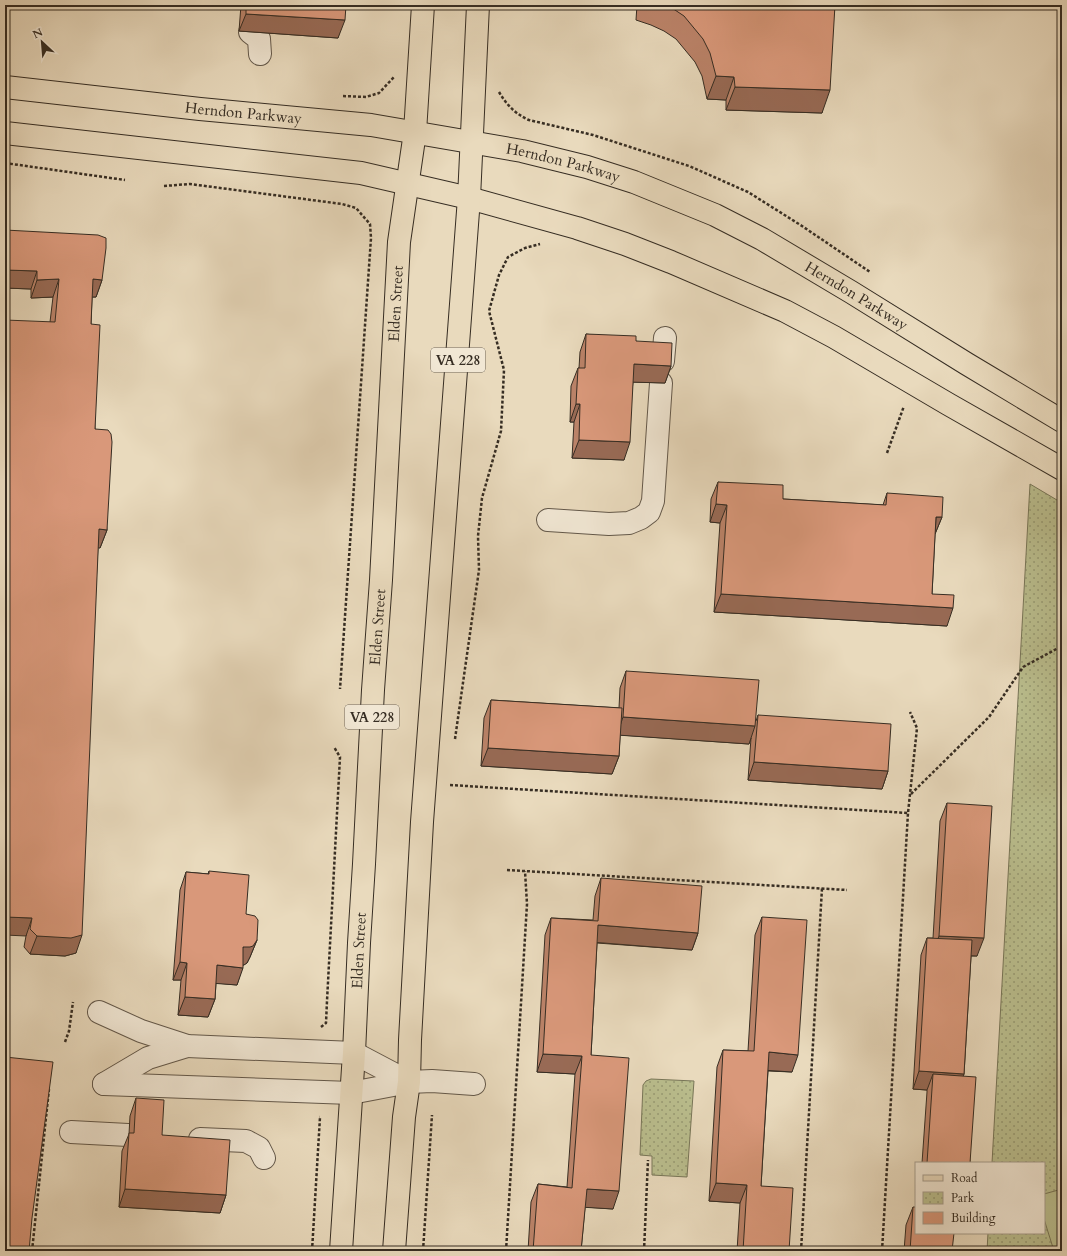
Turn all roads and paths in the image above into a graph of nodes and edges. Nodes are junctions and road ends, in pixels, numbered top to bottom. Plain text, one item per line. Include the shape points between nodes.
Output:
1 (423, 5) edge
2 (478, 5) edge
3 (396, 75) dead end
4 (5, 88) edge
5 (497, 88) dead end
6 (343, 96) dead end
7 (415, 132) junction
8 (5, 133) edge
9 (472, 143) junction
10 (5, 163) edge
11 (125, 180) dead end
12 (408, 184) junction
13 (164, 186) dead end
14 (469, 198) junction
15 (872, 274) dead end
16 (665, 338) dead end
17 (663, 360) edge
18 (662, 383) edge
19 (1062, 421) edge
20 (1062, 469) edge
21 (548, 520) dead end
22 (478, 536) dead end
23 (1062, 646) edge
24 (340, 689) dead end
25 (910, 712) dead end
26 (454, 746) dead end
27 (334, 747) dead end
28 (450, 778) dead end
29 (449, 785) junction
30 (448, 791) dead end
31 (910, 795) junction
32 (908, 813) junction
33 (506, 870) dead end
34 (526, 871) junction
35 (822, 888) junction
36 (847, 890) dead end
37 (72, 1002) dead end
38 (99, 1012) dead end
39 (316, 1030) dead end
40 (65, 1042) dead end
41 (187, 1046) junction
42 (354, 1053) junction
43 (409, 1082) junction
44 (474, 1084) dead end
45 (49, 1089) edge
46 (351, 1093) junction
47 (432, 1116) dead end
48 (71, 1132) dead end
49 (128, 1135) edge
50 (180, 1138) edge
51 (264, 1158) dead end
52 (648, 1160) dead end
53 (32, 1251) edge
54 (340, 1251) edge
55 (394, 1251) edge
56 (423, 1251) edge
57 (506, 1251) edge
58 (644, 1251) edge
59 (801, 1251) edge
60 (882, 1251) edge

1 - 7 main road, Elden Street
2 - 9 main road
3 - 6 path via 379,94 366,97
4 - 7 main road, Herndon Parkway via 371,124
5 - 15 path via 506,104 529,120 593,135 690,166 748,192
7 - 9 main road, Herndon Parkway
7 - 12 main road, Elden Street
8 - 12 main road via 361,173
9 - 14 main road, VA 228
9 - 19 main road, Herndon Parkway via 522,151 587,168 634,182 715,215 762,239
10 - 11 path
12 - 14 main road
12 - 42 main road, Elden Street / VA 228 via 399,242
13 - 24 path via 190,184 342,204 356,208 370,224
14 - 20 main road via 625,244 785,311
14 - 43 main road, VA 228 via 422,822
16 - 17 lane
18 - 21 lane via 653,501 649,512 629,523
22 - 26 path via 479,570
23 - 31 path via 1023,666 990,717
25 - 31 path via 917,728
27 - 39 path via 340,757 326,1022
28 - 29 path
29 - 30 path
29 - 32 path
31 - 32 path
32 - 60 path
33 - 34 path
34 - 35 path
34 - 57 path via 527,904
35 - 36 path
35 - 59 path
37 - 40 path via 69,1031
38 - 41 lane via 141,1031
41 - 42 lane
41 - 46 lane via 148,1058 104,1084
42 - 43 lane
42 - 46 main road, Elden Street / VA 228
43 - 44 lane
43 - 46 lane
43 - 55 main road, VA 228
45 - 53 path
46 - 54 main road, Elden Street / VA 228
47 - 56 path
48 - 49 lane
50 - 51 lane via 246,1141 259,1148
52 - 58 path

